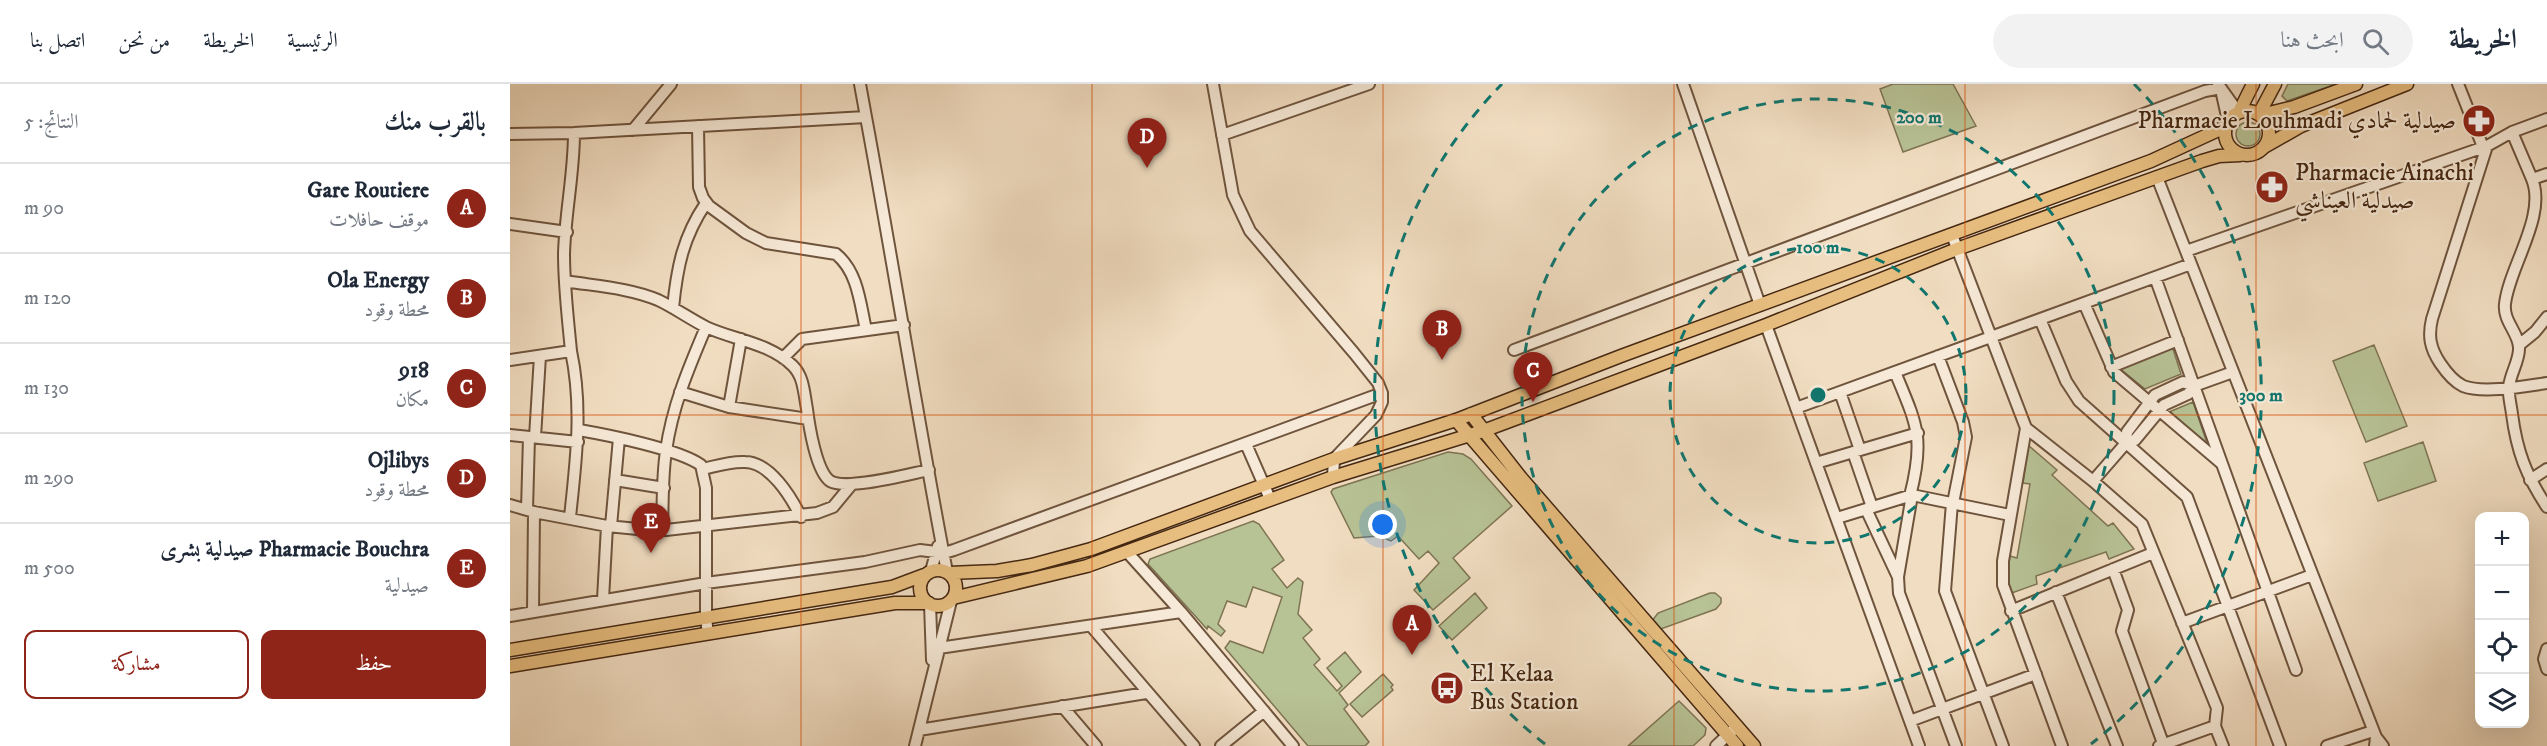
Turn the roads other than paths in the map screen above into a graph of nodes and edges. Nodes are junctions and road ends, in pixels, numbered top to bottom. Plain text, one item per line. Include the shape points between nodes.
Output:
1 (671, 84) edge
2 (860, 84) edge
3 (1213, 84) edge
4 (1369, 84) edge
5 (1683, 84) edge
6 (2253, 84) edge
7 (2356, 84) edge
8 (2407, 84) edge
9 (2458, 84) edge
10 (2273, 85) edge
11 (2219, 86) edge
12 (2294, 107) junction
13 (2239, 112) junction
14 (2260, 115) junction
15 (866, 117) junction
16 (2547, 119) edge
17 (2227, 124) junction
18 (698, 126) junction
19 (2301, 126) junction
20 (633, 130) junction
21 (2512, 132) junction
22 (510, 134) edge
23 (574, 134) junction
24 (1222, 135) junction
25 (2196, 142) junction
26 (2264, 147) junction
27 (2485, 147) junction
28 (2240, 154) junction
29 (2202, 161) junction
30 (2547, 174) edge
31 (2157, 177) junction
32 (2532, 179) junction
33 (706, 203) junction
34 (510, 224) edge
35 (567, 232) junction
36 (1952, 234) junction
37 (1957, 249) junction
38 (2186, 251) junction
39 (1745, 263) junction
40 (2191, 264) junction
41 (2155, 277) junction
42 (565, 281) junction
43 (2084, 303) junction
44 (1760, 305) junction
45 (673, 308) junction
46 (2547, 317) edge
47 (2040, 319) junction
48 (904, 325) junction
49 (1766, 325) junction
50 (706, 327) junction
51 (866, 330) junction
52 (1991, 337) junction
53 (741, 339) junction
54 (2178, 340) junction
55 (2519, 345) junction
56 (1514, 350) dead end
57 (571, 351) junction
58 (540, 356) junction
59 (1938, 356) junction
60 (783, 358) junction
61 (510, 360) edge
62 (2111, 367) junction
63 (1895, 372) junction
64 (2233, 372) junction
65 (2547, 383) edge
66 (2194, 386) junction
67 (2509, 387) junction
68 (680, 392) junction
69 (1840, 392) junction
70 (1382, 393) junction
71 (2148, 403) junction
72 (729, 407) junction
73 (1796, 408) junction
74 (2158, 411) junction
75 (1471, 414) junction
76 (808, 419) junction
77 (1456, 420) junction
78 (2026, 429) junction
79 (1483, 431) junction
80 (1918, 433) junction
81 (510, 435) edge
82 (1469, 435) junction
83 (578, 436) junction
84 (532, 437) junction
85 (619, 438) junction
86 (2126, 443) junction
87 (1246, 444) junction
88 (1856, 451) junction
89 (666, 452) junction
90 (1334, 459) junction
91 (1816, 463) junction
92 (2222, 464) junction
93 (703, 469) junction
94 (929, 470) junction
95 (2547, 470) edge
96 (1333, 477) junction
97 (615, 480) junction
98 (2530, 480) junction
99 (2093, 481) junction
100 (852, 484) junction
101 (1265, 486) junction
102 (664, 488) junction
103 (1911, 496) junction
104 (1270, 499) junction
105 (1953, 503) junction
106 (510, 505) edge
107 (2547, 507) edge
108 (1869, 508) junction
109 (531, 511) junction
110 (2010, 514) junction
111 (801, 516) junction
112 (570, 517) junction
113 (1836, 518) junction
114 (609, 526) junction
115 (706, 526) junction
116 (662, 530) junction
117 (941, 552) junction
118 (1126, 552) junction
119 (2153, 553) junction
120 (2113, 569) junction
121 (948, 572) junction
122 (980, 572) junction
123 (928, 573) junction
124 (2312, 575) junction
125 (1898, 577) junction
126 (706, 583) junction
127 (892, 587) junction
128 (981, 589) junction
129 (2268, 591) junction
130 (2056, 592) junction
131 (603, 599) junction
132 (952, 599) junction
133 (895, 603) junction
134 (929, 604) junction
135 (2227, 606) junction
136 (534, 611) junction
137 (2012, 611) junction
138 (1181, 612) junction
139 (510, 616) edge
140 (706, 618) junction
141 (2182, 623) junction
142 (1091, 626) junction
143 (708, 634) junction
144 (939, 648) junction
145 (2547, 649) edge
146 (510, 650) edge
147 (510, 666) edge
148 (2547, 669) edge
149 (2296, 670) dead end
150 (2036, 674) junction
151 (931, 679) junction
152 (1146, 693) junction
153 (1985, 694) junction
154 (1062, 706) junction
155 (1941, 709) junction
156 (1264, 711) junction
157 (1910, 721) junction
158 (1738, 726) junction
159 (2215, 726) junction
160 (919, 730) junction
161 (1728, 735) junction
162 (2377, 740) edge
163 (2162, 745) edge
164 (915, 746) edge
165 (1096, 746) edge
166 (1194, 746) edge
167 (1221, 746) edge
168 (1293, 746) edge
169 (1716, 746) edge
170 (1737, 746) edge
171 (1754, 746) edge
172 (1919, 746) edge
173 (1956, 746) edge
174 (2003, 746) edge
175 (2062, 746) edge
176 (2117, 746) edge
177 (2223, 746) edge
178 (2280, 746) edge
179 (2327, 746) edge

1 - 20 street
2 - 15 street
3 - 24 street
4 - 24 street
5 - 39 street
6 - 13 main road
7 - 12 main road
8 - 19 main road
9 - 27 street
10 - 14 main road
11 - 13 street
11 - 17 street
11 - 39 street
12 - 14 main road
12 - 19 main road
13 - 14 main road
13 - 17 main road
14 - 26 main road via 2270,134
15 - 18 street
15 - 48 street
16 - 21 street
17 - 25 main road
17 - 28 main road via 2224,134 2229,147
18 - 20 street
18 - 33 street via 699,187
19 - 26 main road
20 - 23 street
21 - 27 street
21 - 32 street
22 - 23 street
23 - 35 street
24 - 70 street via 1233,195 1250,231 1354,353
25 - 29 main road
25 - 36 main road
26 - 28 main road via 2254,154
27 - 38 street
27 - 67 street via 2429,336 2436,357 2457,382 2470,388
28 - 29 main road
29 - 31 main road
30 - 32 street
31 - 37 main road
31 - 38 street
32 - 55 street via 2537,189 2537,205 2529,241 2505,302 2505,314
33 - 45 street via 677,268
33 - 51 street via 766,243 836,254 852,274
34 - 35 street
35 - 42 street
36 - 37 street
36 - 44 main road
37 - 49 main road
37 - 52 street
38 - 40 street
39 - 44 street
39 - 56 street
40 - 41 street
40 - 64 street
41 - 43 street
41 - 54 street
42 - 45 street via 642,294
42 - 57 street
43 - 47 street
43 - 62 street
44 - 75 main road
45 - 50 street
46 - 55 street
47 - 52 street
47 - 86 street via 2072,392
48 - 51 street
48 - 94 street
49 - 73 street
49 - 79 main road
50 - 53 street
50 - 68 street
51 - 60 street via 802,339
52 - 59 street
52 - 78 street
53 - 60 street
53 - 72 street
54 - 62 street
54 - 66 street
55 - 67 street
57 - 58 street
57 - 83 street via 576,373
58 - 61 street
58 - 84 street
59 - 63 street
59 - 105 street via 1966,437
60 - 76 street via 798,372
62 - 71 street
63 - 69 street
63 - 80 street
64 - 66 street
64 - 124 street
65 - 67 street
66 - 71 street via 2183,382 2155,395
66 - 74 street
66 - 92 street
67 - 98 street via 2518,452
68 - 72 street
68 - 89 street
69 - 73 street
69 - 88 street
70 - 87 street
70 - 90 street via 1376,415
71 - 74 street
71 - 86 street via 2127,432
72 - 76 street
73 - 91 street
74 - 86 street via 2135,440
74 - 92 street
75 - 77 main road
75 - 79 main road
76 - 100 street via 824,473 832,482
77 - 82 main road
77 - 90 main road
78 - 99 street
78 - 110 street
79 - 82 main road
79 - 158 main road
80 - 88 street
80 - 103 street
81 - 84 street
82 - 96 main road
82 - 161 main road
83 - 84 street
83 - 85 street
83 - 112 street
84 - 109 street
85 - 89 street
85 - 97 street
86 - 99 street
86 - 135 street via 2187,497
87 - 101 street
87 - 117 street via 1019,528
88 - 91 street
88 - 108 street
89 - 93 street via 698,463
89 - 102 street
90 - 96 street
90 - 101 main road
91 - 113 street
92 - 129 street
93 - 111 street via 755,464 785,488
93 - 115 street
94 - 100 street
94 - 117 street
95 - 98 street
96 - 104 main road
97 - 102 street
97 - 114 street
98 - 107 street
99 - 119 street via 2142,524
100 - 111 street via 833,507
101 - 104 street
101 - 122 main road via 1091,549 1032,565
102 - 116 street
103 - 105 street
103 - 108 street
103 - 125 street
104 - 118 main road
105 - 110 street
105 - 153 street via 1945,591
106 - 109 street
108 - 113 street
108 - 125 street
109 - 112 street
109 - 136 street
110 - 137 street via 2002,572
111 - 115 street
112 - 114 street
113 - 157 street
114 - 116 street
114 - 131 street
115 - 116 street
115 - 126 street
117 - 121 street
117 - 123 street
117 - 126 street via 921,550 865,562
118 - 128 main road via 1058,574
118 - 138 street
119 - 120 street
119 - 141 street
120 - 130 street
120 - 163 street via 2128,610 2122,631
121 - 122 main road
121 - 123 main road
121 - 132 main road via 956,583
122 - 128 main road
123 - 127 main road
123 - 134 main road via 920,589
124 - 129 street
124 - 162 street
125 - 155 street via 1899,593
126 - 131 street
126 - 140 street
127 - 133 main road
127 - 140 main road
128 - 132 main road
129 - 135 street
129 - 149 street
130 - 137 street
130 - 176 street
131 - 136 street
132 - 134 main road via 940,606
132 - 144 street
133 - 134 main road
133 - 143 main road
134 - 151 street
135 - 141 street
135 - 178 street
136 - 139 street
137 - 150 street
138 - 142 street
138 - 156 street
140 - 143 street
140 - 146 main road
141 - 159 street via 2217,708
142 - 144 street
142 - 152 street
143 - 147 main road
144 - 151 street
145 - 148 street
150 - 153 street
150 - 175 street
151 - 160 street
152 - 154 street
152 - 166 street
153 - 155 street
153 - 174 street
154 - 160 street
154 - 165 street
155 - 157 street
155 - 173 street
156 - 167 street
156 - 168 street
157 - 172 street
158 - 161 street
158 - 171 main road
159 - 163 street
159 - 177 street
160 - 164 street
161 - 169 street
161 - 170 main road
162 - 179 street

